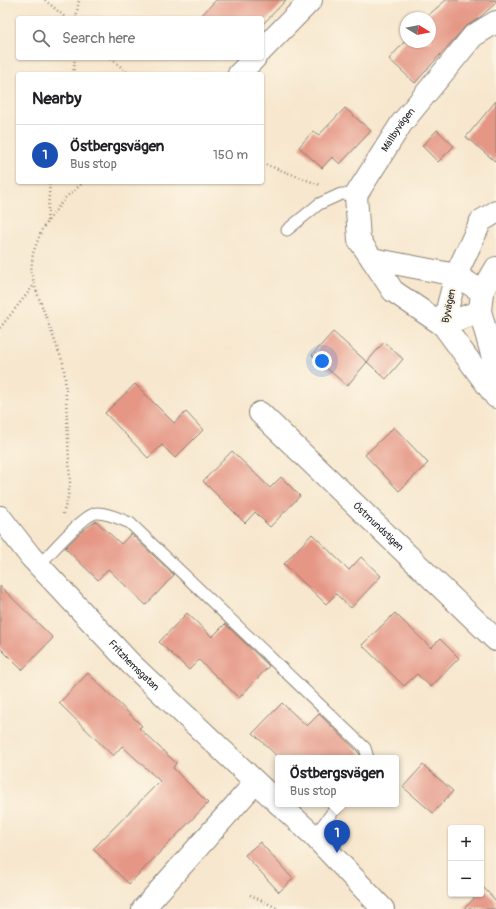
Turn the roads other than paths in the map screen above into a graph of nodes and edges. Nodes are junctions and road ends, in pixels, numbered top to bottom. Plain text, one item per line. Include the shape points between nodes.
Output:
1 (311, 0) edge
2 (496, 22) edge
3 (264, 48) edge
4 (253, 60) edge
5 (241, 72) edge
6 (348, 194) junction
7 (496, 212) edge
8 (287, 230) dead end
9 (372, 259) junction
10 (496, 268) edge
11 (456, 275) junction
12 (481, 301) junction
13 (443, 326) junction
14 (496, 369) edge
15 (496, 397) edge
16 (260, 413) dead end
17 (0, 517) edge
18 (39, 565) junction
19 (496, 640) edge
20 (367, 755) edge
21 (255, 783) junction
22 (275, 801) edge
23 (281, 807) edge
24 (337, 807) edge
25 (314, 836) junction
26 (143, 909) edge
27 (383, 909) edge

1 - 3 street
2 - 6 street, Mällbyvägen via 473,36
4 - 5 street
6 - 8 lane via 319,204
6 - 9 street via 359,240
7 - 11 street, Byvägen via 481,221
9 - 11 street
9 - 13 street via 393,291
10 - 12 street
11 - 12 street
11 - 13 street, Byvägen
12 - 13 street
12 - 14 street
13 - 15 street, Byvägen
16 - 19 street, Östmundstigen
17 - 18 street, Fritzhemsgatan
18 - 20 lane via 85,518 95,513 109,514 130,524 365,748
18 - 21 street, Fritzhemsgatan via 130,662
21 - 22 street, Fritzhemsgatan
21 - 26 street
23 - 25 street, Fritzhemsgatan
24 - 25 lane
25 - 27 street, Fritzhemsgatan

